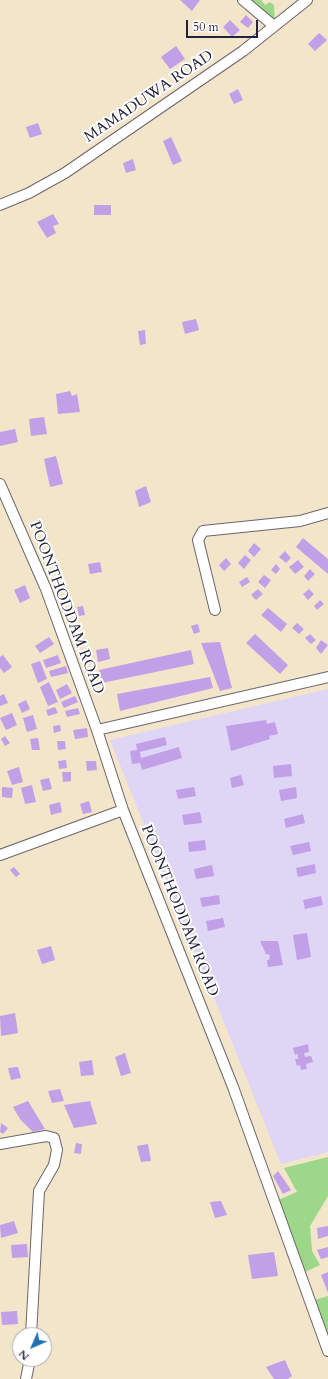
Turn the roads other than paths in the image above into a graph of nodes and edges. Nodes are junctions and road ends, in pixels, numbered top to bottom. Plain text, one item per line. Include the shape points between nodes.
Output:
1 (243, 0) edge
2 (307, 0) edge
3 (274, 26) junction
4 (0, 205) edge
5 (0, 484) edge
6 (328, 513) edge
7 (215, 610) dead end
8 (328, 677) edge
9 (97, 730) junction
10 (123, 810) junction
11 (0, 855) edge
12 (0, 1144) edge
13 (31, 1327) edge
14 (328, 1350) edge
15 (28, 1367) edge
16 (26, 1379) edge

1 - 3 street
2 - 3 street, MAMADUWA ROAD
3 - 4 street, MAMADUWA ROAD via 243,52 65,172 29,193
5 - 9 street, POONTHODDAM ROAD via 46,589
6 - 7 street via 300,521 203,531 198,540
8 - 9 street
9 - 10 street, POONTHODDAM ROAD
10 - 11 street
10 - 14 street, POONTHODDAM ROAD via 233,1086
12 - 13 street via 46,1136 54,1138 57,1150 54,1165 38,1191
15 - 16 street

